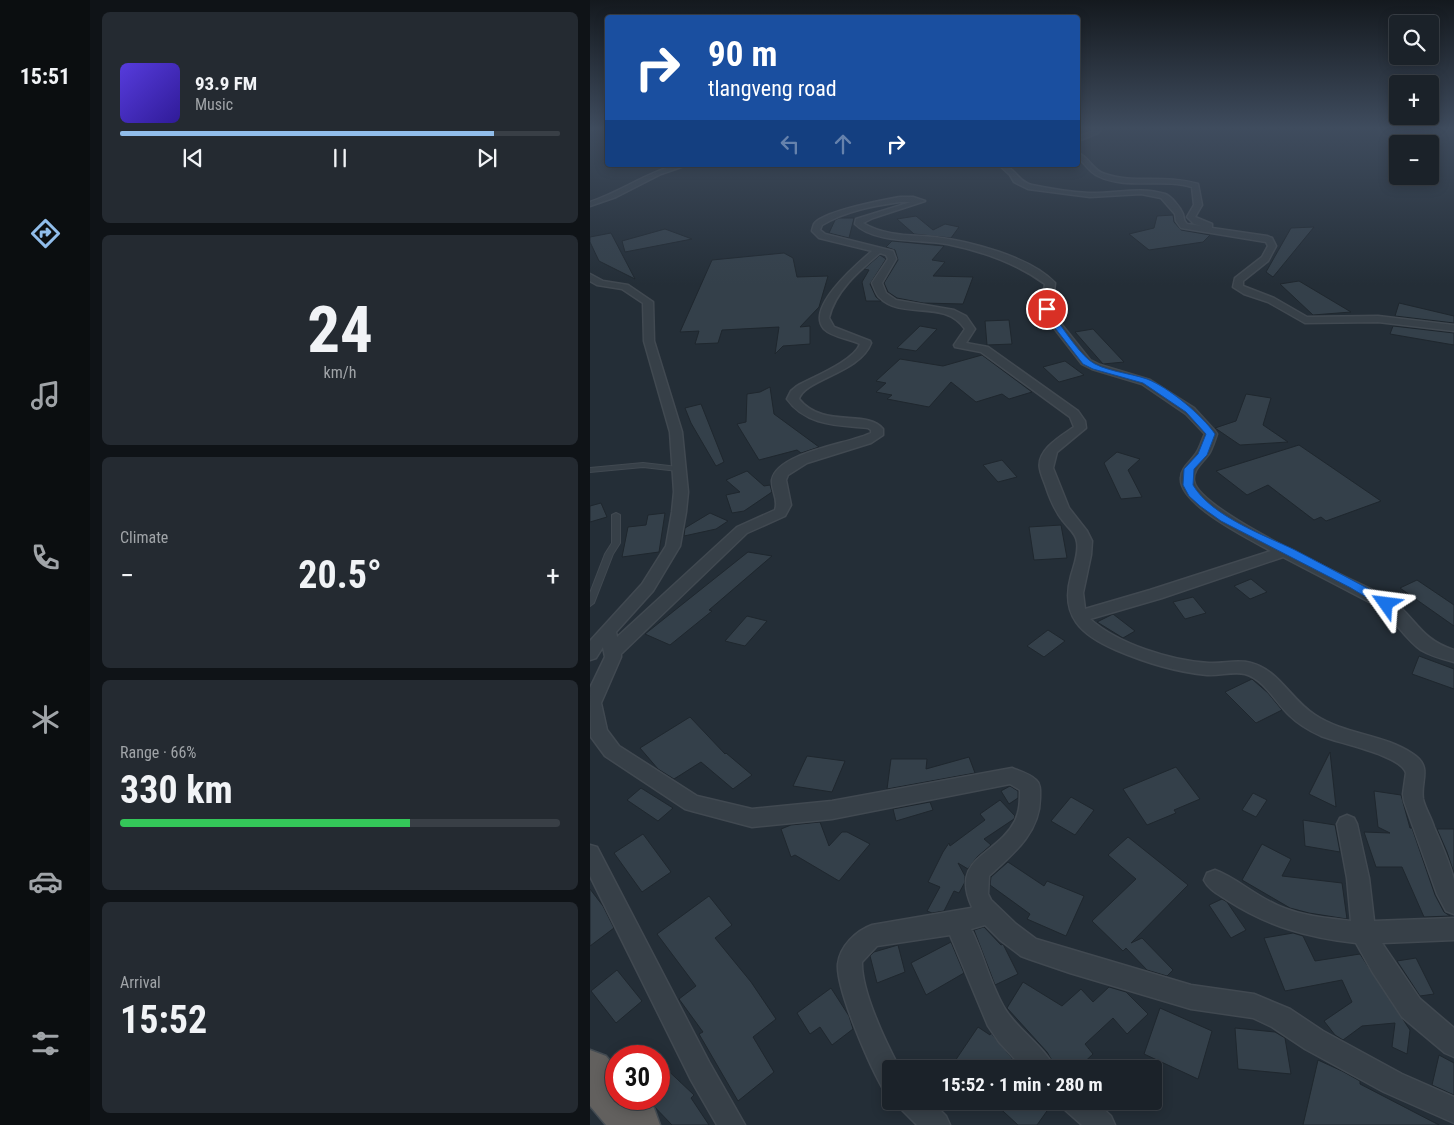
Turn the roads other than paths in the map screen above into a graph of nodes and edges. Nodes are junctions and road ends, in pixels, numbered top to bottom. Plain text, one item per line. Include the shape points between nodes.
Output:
1 (642, 180) edge
2 (1015, 180) edge
3 (1129, 180) edge
4 (590, 204) edge
5 (1272, 246) junction
6 (878, 250) junction
7 (593, 281) edge
8 (1454, 328) edge
9 (678, 469) junction
10 (590, 470) edge
11 (616, 515) dead end
12 (1285, 551) junction
13 (590, 603) edge
14 (1080, 616) junction
15 (608, 631) junction
16 (612, 652) junction
17 (590, 654) edge
18 (1454, 656) edge
19 (1347, 824) dead end
20 (590, 854) edge
21 (1215, 880) dead end
22 (1454, 904) edge
23 (983, 907) junction
24 (956, 923) junction
25 (1454, 929) edge
26 (1364, 934) junction
27 (1454, 1044) edge
28 (1034, 1060) edge
29 (882, 1061) edge
30 (590, 1072) edge
31 (921, 1110) edge
32 (1084, 1110) edge
33 (1454, 1110) edge
34 (637, 1125) edge
35 (732, 1125) edge
36 (937, 1125) edge
37 (1102, 1125) edge

1 - 4 street
2 - 5 street via 1028,187 1090,195 1157,194 1167,198 1184,226 1257,236 1269,240
3 - 5 street via 1178,181 1195,186 1198,205 1191,217 1193,220 1206,226 1264,234 1274,241
5 - 8 street via 1258,267 1242,274 1238,287 1271,300 1298,317 1324,321 1392,319
6 - 12 street via 822,236 815,228 821,221 849,211 898,200 920,200 862,219 859,224 877,232 945,241 993,254 1040,274 1050,283 1049,315 1086,362 1146,382 1190,410 1211,434 1202,455 1189,469 1188,485 1193,494 1225,519
6 - 14 street via 892,255 877,283 885,298 904,305 944,310 965,320 970,329 959,345 984,349 1074,414 1079,422 1080,428 1049,453 1046,468 1062,509 1078,528 1085,544 1074,594
6 - 16 street via 852,273 828,304 824,315 828,327 861,339 866,347 849,361 801,388 794,393 793,399 803,411 818,418 871,425 878,429 876,435 795,463 781,471 779,485 784,503 780,513 742,530
7 - 9 street via 625,288 648,302 649,341 676,432
9 - 10 lane via 643,465
9 - 15 street via 680,492 673,546 648,587
11 - 13 lane via 616,543
12 - 14 street
12 - 18 street via 1386,604 1426,645
14 - 22 street via 1097,634 1130,650 1194,667 1252,670 1269,681 1310,722 1405,758 1416,772 1413,797
15 - 16 street
15 - 17 street
16 - 23 street via 611,663 592,703 598,732 612,751 692,803 752,818 832,810 1012,776 1030,786 1031,802 1020,834 978,872 976,894
19 - 26 street via 1358,878
20 - 35 street via 700,1071
21 - 26 street via 1264,910 1312,927
23 - 24 street via 978,917
23 - 33 street via 1029,948 1191,997 1254,1006 1281,1018 1393,1083
24 - 28 street via 991,1009
24 - 29 street via 872,936 854,953 850,964 851,981
25 - 26 street
26 - 27 street via 1411,1008
30 - 34 highway
31 - 36 street
32 - 37 street

